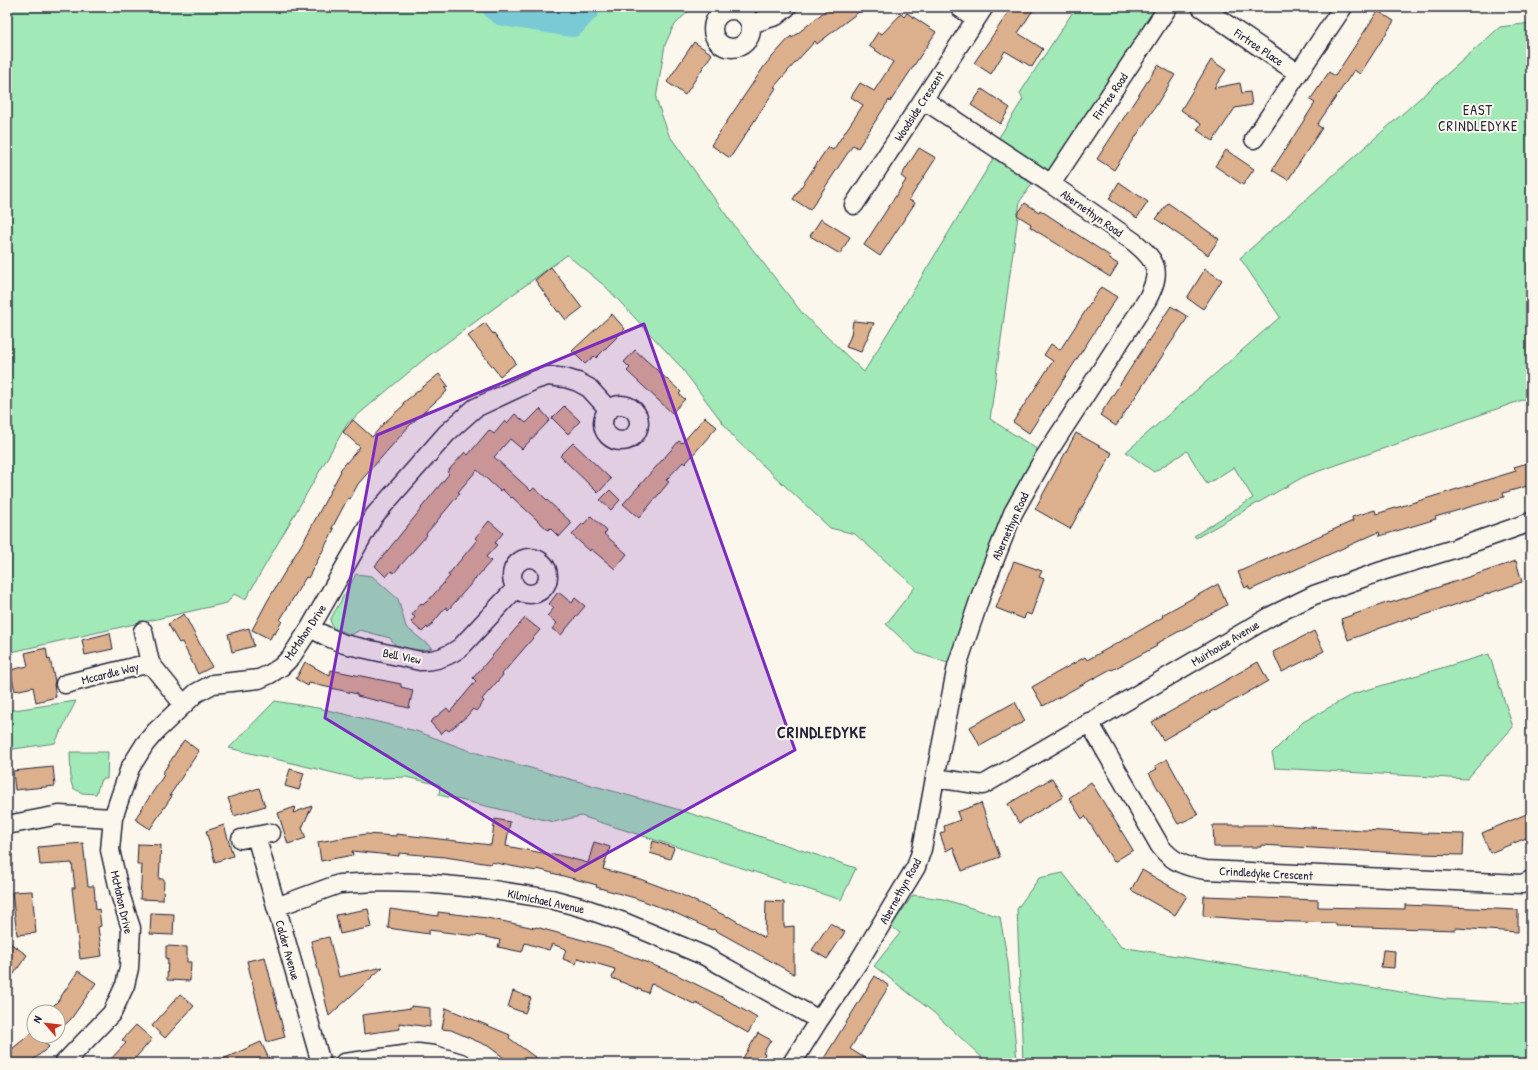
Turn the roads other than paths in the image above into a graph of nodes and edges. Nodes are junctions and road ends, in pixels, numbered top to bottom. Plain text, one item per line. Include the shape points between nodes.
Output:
1 (787, 7) edge
2 (959, 7) edge
3 (1168, 7) edge
4 (1201, 7) edge
5 (1343, 7) edge
6 (980, 13) edge
7 (751, 24) dead end
8 (1298, 73) junction
9 (924, 100) junction
10 (1254, 139) dead end
11 (1051, 184) junction
12 (854, 205) dead end
13 (610, 410) dead end
14 (1531, 522) edge
15 (516, 588) dead end
16 (310, 628) junction
17 (143, 631) dead end
18 (150, 664) junction
19 (65, 684) dead end
20 (183, 704) junction
21 (1089, 722) junction
22 (935, 778) junction
23 (113, 818) junction
24 (7, 825) edge
25 (256, 836) dead end
26 (1528, 883) edge
27 (276, 907) junction
28 (819, 1020) junction
29 (64, 1063) edge
30 (321, 1063) edge
31 (344, 1063) edge
32 (461, 1063) edge
33 (792, 1063) edge

1 - 7 street via 776,16
2 - 6 street
3 - 11 street, Firtree Road
4 - 8 street, Firtree Place
5 - 8 street
6 - 9 street, Woodside Crescent
8 - 10 street
9 - 11 street, Abernethyn Road
9 - 12 street, Woodside Crescent
11 - 22 street, Abernethyn Road via 1147,253 1154,262 1154,287 1044,458 1013,513 983,589 957,666
13 - 16 street, McMahon Drive via 589,388 565,378 548,376 475,408 447,433 374,516
14 - 21 street, Muirhouse Avenue via 1314,595 1273,615
15 - 16 street, Bell View via 461,647 452,654 432,661 420,661 344,644
16 - 20 street, McMahon Drive via 291,657 270,674 259,679 213,684
17 - 18 street
18 - 19 street, Mccardle Way
18 - 20 street, Mccardle Way
20 - 23 street, McMahon Drive via 145,744 130,768
21 - 22 street, Muirhouse Avenue via 983,785
21 - 26 street, Crindledyke Crescent via 1160,846 1167,855 1192,868
22 - 28 street, Abernethyn Road via 922,849 916,867 859,961
23 - 24 street via 59,815
23 - 29 street, McMahon Drive via 110,850 131,928 129,968 125,985 112,1013
25 - 27 street, Calder Avenue
27 - 28 street, Kilmichael Avenue via 339,884 378,882 487,889 551,899 626,923 705,956
27 - 30 street, Calder Avenue
28 - 33 street, Abernethyn Road
31 - 32 street via 418,1053

